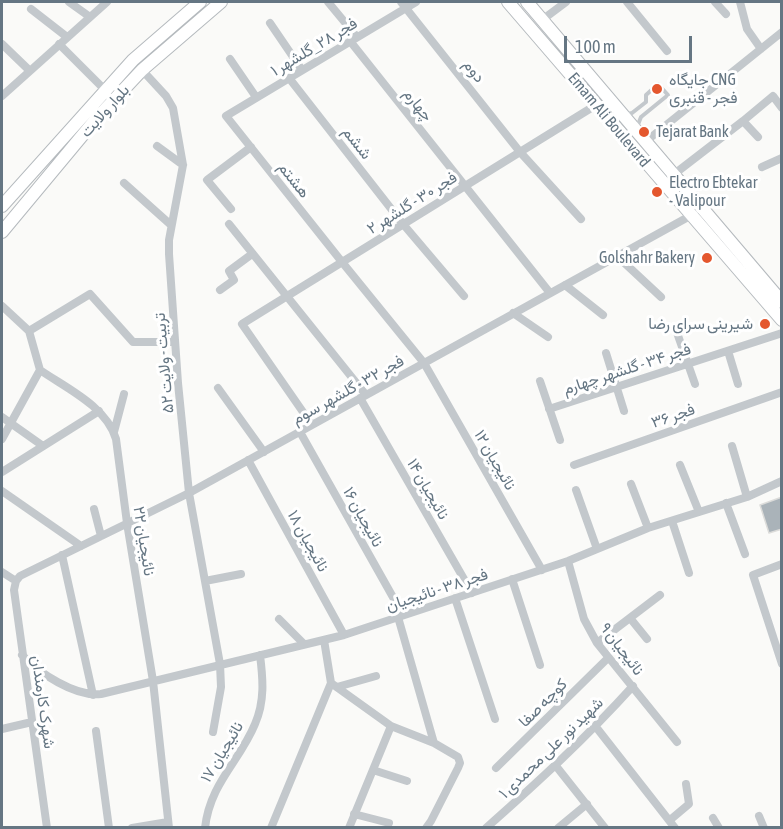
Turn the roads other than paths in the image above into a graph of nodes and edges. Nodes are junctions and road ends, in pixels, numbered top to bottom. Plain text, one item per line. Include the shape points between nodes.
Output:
1 (69, 2) edge
2 (107, 2) edge
3 (200, 2) edge
4 (221, 2) edge
5 (328, 2) edge
6 (416, 2) edge
7 (508, 2) edge
8 (526, 2) edge
9 (566, 2) edge
10 (627, 2) edge
11 (715, 2) edge
12 (740, 2) edge
13 (404, 5) edge
14 (30, 9) dead end
15 (726, 14) dead end
16 (90, 17) junction
17 (542, 20) junction
18 (270, 23) dead end
19 (782, 32) edge
20 (67, 37) junction
21 (353, 39) junction
22 (2, 44) edge
23 (59, 44) junction
24 (761, 49) junction
25 (667, 51) dead end
26 (230, 59) dead end
27 (142, 70) junction
28 (302, 70) junction
29 (30, 71) junction
30 (289, 78) junction
31 (105, 90) junction
32 (2, 96) edge
33 (256, 97) junction
34 (596, 105) junction
35 (782, 108) edge
36 (621, 113) junction
37 (226, 116) joint
38 (743, 121) junction
39 (636, 130) junction
40 (758, 137) dead end
41 (645, 142) junction
42 (157, 146) dead end
43 (251, 147) junction
44 (520, 152) junction
45 (782, 158) edge
46 (183, 165) junction
47 (762, 167) dead end
48 (674, 175) junction
49 (124, 183) dead end
50 (465, 186) junction
51 (2, 206) edge
52 (231, 209) dead end
53 (690, 216) junction
54 (581, 219) dead end
55 (229, 224) dead end
56 (403, 224) junction
57 (171, 225) junction
58 (2, 232) edge
59 (252, 254) junction
60 (617, 256) junction
61 (342, 262) junction
62 (565, 285) junction
63 (220, 291) dead end
64 (550, 293) junction
65 (288, 296) junction
66 (464, 296) dead end
67 (780, 296) edge
68 (661, 297) dead end
69 (2, 306) edge
70 (513, 314) junction
71 (603, 315) dead end
72 (782, 320) edge
73 (675, 327) dead end
74 (29, 332) junction
75 (782, 333) edge
76 (548, 337) dead end
77 (175, 342) junction
78 (728, 351) junction
79 (606, 353) dead end
80 (424, 363) junction
81 (688, 364) junction
82 (40, 370) junction
83 (540, 381) dead end
84 (695, 384) dead end
85 (738, 384) dead end
86 (617, 387) junction
87 (218, 388) dead end
88 (782, 392) edge
89 (124, 394) dead end
90 (363, 397) junction
91 (549, 409) junction
92 (99, 411) junction
93 (624, 411) dead end
94 (2, 417) edge
95 (10, 423) junction
96 (312, 425) junction
97 (114, 432) junction
98 (300, 432) junction
99 (2, 439) edge
100 (560, 440) dead end
101 (43, 446) junction
102 (732, 446) dead end
103 (264, 452) junction
104 (248, 460) junction
105 (574, 465) dead end
106 (680, 465) dead end
107 (2, 472) edge
108 (782, 481) edge
109 (631, 484) dead end
110 (576, 490) dead end
111 (2, 491) edge
112 (189, 493) junction
113 (747, 496) junction
114 (726, 503) junction
115 (94, 509) dead end
116 (699, 512) junction
117 (672, 521) junction
118 (127, 524) junction
119 (648, 528) junction
120 (101, 536) junction
121 (81, 546) junction
122 (597, 549) junction
123 (745, 554) dead end
124 (62, 555) junction
125 (568, 561) junction
126 (782, 564) edge
127 (542, 570) junction
128 (2, 572) edge
129 (689, 573) dead end
130 (241, 574) dead end
131 (513, 579) junction
132 (16, 581) junction
133 (205, 581) junction
134 (472, 592) junction
135 (660, 595) dead end
136 (455, 598) junction
137 (400, 616) junction
138 (630, 618) junction
139 (279, 619) dead end
140 (345, 634) junction
141 (647, 639) dead end
142 (324, 640) junction
143 (304, 644) junction
144 (597, 644) junction
145 (22, 655) junction
146 (260, 655) junction
147 (608, 658) junction
148 (220, 664) junction
149 (782, 664) edge
150 (540, 665) dead end
151 (376, 676) dead end
152 (153, 681) junction
153 (334, 685) junction
154 (633, 686) junction
155 (93, 695) junction
156 (495, 719) dead end
157 (32, 722) junction
158 (392, 726) junction
159 (596, 727) junction
160 (2, 729) edge
161 (96, 731) dead end
162 (213, 732) dead end
163 (677, 742) dead end
164 (434, 744) junction
165 (556, 766) junction
166 (496, 768) dead end
167 (373, 770) junction
168 (407, 781) dead end
169 (686, 784) dead end
170 (587, 804) junction
171 (354, 814) junction
172 (759, 816) dead end
173 (713, 818) dead end
174 (389, 823) dead end
175 (673, 824) edge
176 (168, 825) edge
177 (48, 828) edge
178 (109, 828) edge
179 (132, 828) edge
180 (206, 828) edge
181 (271, 828) edge
182 (349, 828) edge
183 (426, 828) edge
184 (486, 828) edge
185 (558, 828) edge
186 (605, 828) edge
187 (719, 828) edge
188 (764, 828) edge

1 - 16 street
2 - 16 street
3 - 31 main road
4 - 27 main road, بلوار ولایت
5 - 21 street, چهارم
6 - 13 street, فجر ۲۸_گلشهر ۱
7 - 34 main road, Emam Ali Boulevard
8 - 17 main road
9 - 17 street
10 - 25 street
11 - 15 street
12 - 24 street via 747,29
13 - 21 street, فجر ۲۸_گلشهر ۱
13 - 44 street, دوم
14 - 20 street
16 - 20 street
17 - 36 main road
18 - 28 street
19 - 24 street
20 - 23 street
21 - 28 street, فجر ۲۸_گلشهر ۱
21 - 50 street, چهارم
22 - 29 street
23 - 29 street
23 - 31 street
24 - 41 street
26 - 33 street
27 - 46 street, تربیت - ولایت ۵۲ via 173,108
27 - 58 main road, بلوار ولایت
28 - 30 street, فجر ۲۸_گلشهر ۱
29 - 32 street
30 - 33 street, فجر ۲۸_گلشهر ۱
30 - 56 street, ششم
31 - 51 main road
33 - 37 street, فجر ۲۸_گلشهر ۱
34 - 44 street, فجر ۳۰ - گلشهر ۲
34 - 53 main road, Emam Ali Boulevard
35 - 38 street via 773,96
36 - 39 main road
36 - 39 lane via 635,111 658,84 668,95 641,117
37 - 43 street, هشتم
38 - 40 street
38 - 48 street
39 - 41 main road
41 - 48 main road
42 - 46 street
43 - 52 street via 207,180
43 - 61 street, هشتم
44 - 50 street, فجر ۳۰ - گلشهر ۲
44 - 54 street, دوم
45 - 47 street
46 - 57 street, تربیت - ولایت ۵۲
48 - 67 main road
49 - 57 street
50 - 56 street, فجر ۳۰ - گلشهر ۲
50 - 64 street, چهارم
53 - 60 street, فجر ۳۲ - گلشهر سوم
53 - 72 main road, Emam Ali Boulevard
55 - 59 street, نائیجیان ۱۴
56 - 61 street, فجر ۳۰ - گلشهر ۲
56 - 66 street, ششم
57 - 77 street, تربیت - ولایت ۵۲
59 - 63 street via 229,271 234,280
59 - 65 street, نائیجیان ۱۴
60 - 62 street, فجر ۳۲ - گلشهر سوم
60 - 68 street
61 - 65 street, فجر ۳۰ - گلشهر ۲
61 - 80 street, هشتم
62 - 64 street, فجر ۳۲ - گلشهر سوم
62 - 71 street
64 - 70 street, فجر ۳۲ - گلشهر سوم
65 - 90 street, نائیجیان ۱۴
65 - 96 street, فجر ۳۰ - گلشهر ۲ via 242,324
69 - 74 street
70 - 76 street
70 - 80 street, فجر ۳۲ - گلشهر سوم
73 - 81 street
74 - 77 street via 90,294 133,342
74 - 82 street
75 - 78 street, فجر ۳۴ - گلشهر چهارم
77 - 112 street, تربیت - ولایت ۵۲
78 - 81 street, فجر ۳۴ - گلشهر چهارم
78 - 85 street
79 - 86 street
80 - 90 street, فجر ۳۲ - گلشهر سوم
80 - 127 street, نائیجیان ۱۲
81 - 84 street
81 - 86 street, فجر ۳۴ - گلشهر چهارم
82 - 92 street, نائیجیان ۲۲
82 - 95 street
83 - 91 street
86 - 91 street, فجر ۳۴ - گلشهر چهارم
86 - 93 street
87 - 103 street
88 - 105 street, فجر ۳۶
89 - 97 street
90 - 96 street, فجر ۳۲ - گلشهر سوم
90 - 134 street, نائیجیان ۱۴
91 - 100 street
92 - 97 street, نائیجیان ۲۲
92 - 101 street
94 - 95 street
95 - 99 street
95 - 101 street
96 - 98 street, فجر ۳۲ - گلشهر سوم
97 - 118 street, نائیجیان ۲۲
98 - 103 street, فجر ۳۲ - گلشهر سوم
98 - 137 street, نائیجیان ۱۶
101 - 107 street
102 - 113 street
103 - 104 street, فجر ۳۲ - گلشهر سوم
104 - 112 street, فجر ۳۲ - گلشهر سوم
104 - 140 street, نائیجیان ۱۸
106 - 116 street
108 - 113 street, فجر ۳۸ - نائیجیان
109 - 119 street
110 - 122 street
111 - 121 street
112 - 118 street, فجر ۳۲ - گلشهر سوم
112 - 133 street, تربیت - ولایت ۵۲
113 - 114 street, فجر ۳۸ - نائیجیان
114 - 116 street, فجر ۳۸ - نائیجیان
114 - 123 street
115 - 120 street
116 - 117 street, فجر ۳۸ - نائیجیان
117 - 119 street, فجر ۳۸ - نائیجیان
117 - 129 street
118 - 120 street, فجر ۳۲ - گلشهر سوم
118 - 152 street, نائیجیان ۲۲
119 - 122 street, فجر ۳۸ - نائیجیان
120 - 121 street, فجر ۳۲ - گلشهر سوم
121 - 124 street, فجر ۳۲ - گلشهر سوم
122 - 125 street, فجر ۳۸ - نائیجیان
124 - 132 street, فجر ۳۲ - گلشهر سوم
124 - 155 street
125 - 127 street, فجر ۳۸ - نائیجیان
125 - 144 street, نائیجیان ۹ via 584,619
126 - 149 street via 753,575
127 - 131 street, فجر ۳۸ - نائیجیان
128 - 132 street
130 - 133 street
131 - 134 street, فجر ۳۸ - نائیجیان
131 - 150 street
132 - 145 street, شهرک کارمندان
133 - 148 street, تربیت - ولایت ۵۲
134 - 136 street, فجر ۳۸ - نائیجیان
135 - 138 street
136 - 137 street, فجر ۳۸ - نائیجیان
136 - 156 street
137 - 140 street, فجر ۳۸ - نائیجیان
137 - 164 street, نائیجیان ۱۶
138 - 141 street
138 - 144 street
139 - 143 street
140 - 142 street, فجر ۳۸ - نائیجیان
142 - 143 street, فجر ۳۸ - نائیجیان
142 - 153 street
143 - 146 street, فجر ۳۸ - نائیجیان
144 - 147 street, نائیجیان ۹
145 - 155 street via 44,674
145 - 157 street, شهرک کارمندان
146 - 148 street, فجر ۳۸ - نائیجیان
146 - 180 street, نائیجیان ۱۷ via 264,691 255,723 213,795
147 - 154 street, نائیجیان ۹
147 - 166 street, کوچه صفا
148 - 152 street, فجر ۳۸ - نائیجیان
148 - 162 street, تربیت - ولایت ۵۲ via 221,687
151 - 153 street
152 - 155 street, فجر ۳۸ - نائیجیان
152 - 176 street, نائیجیان ۲۲
153 - 158 street
153 - 181 street
154 - 159 street, شهید نور علی محمدی ۱
154 - 163 street, نائیجیان ۹
157 - 160 street
157 - 177 street, شهرک کارمندان
158 - 164 street
158 - 167 street
159 - 165 street, شهید نور علی محمدی ۱
159 - 175 street
161 - 178 street
164 - 183 street via 460,762
165 - 170 street
165 - 184 street, شهید نور علی محمدی ۱
167 - 168 street
167 - 171 street
169 - 175 street via 689,804
170 - 185 street
170 - 186 street
171 - 174 street
171 - 182 street
172 - 188 street
173 - 187 street
176 - 179 street

